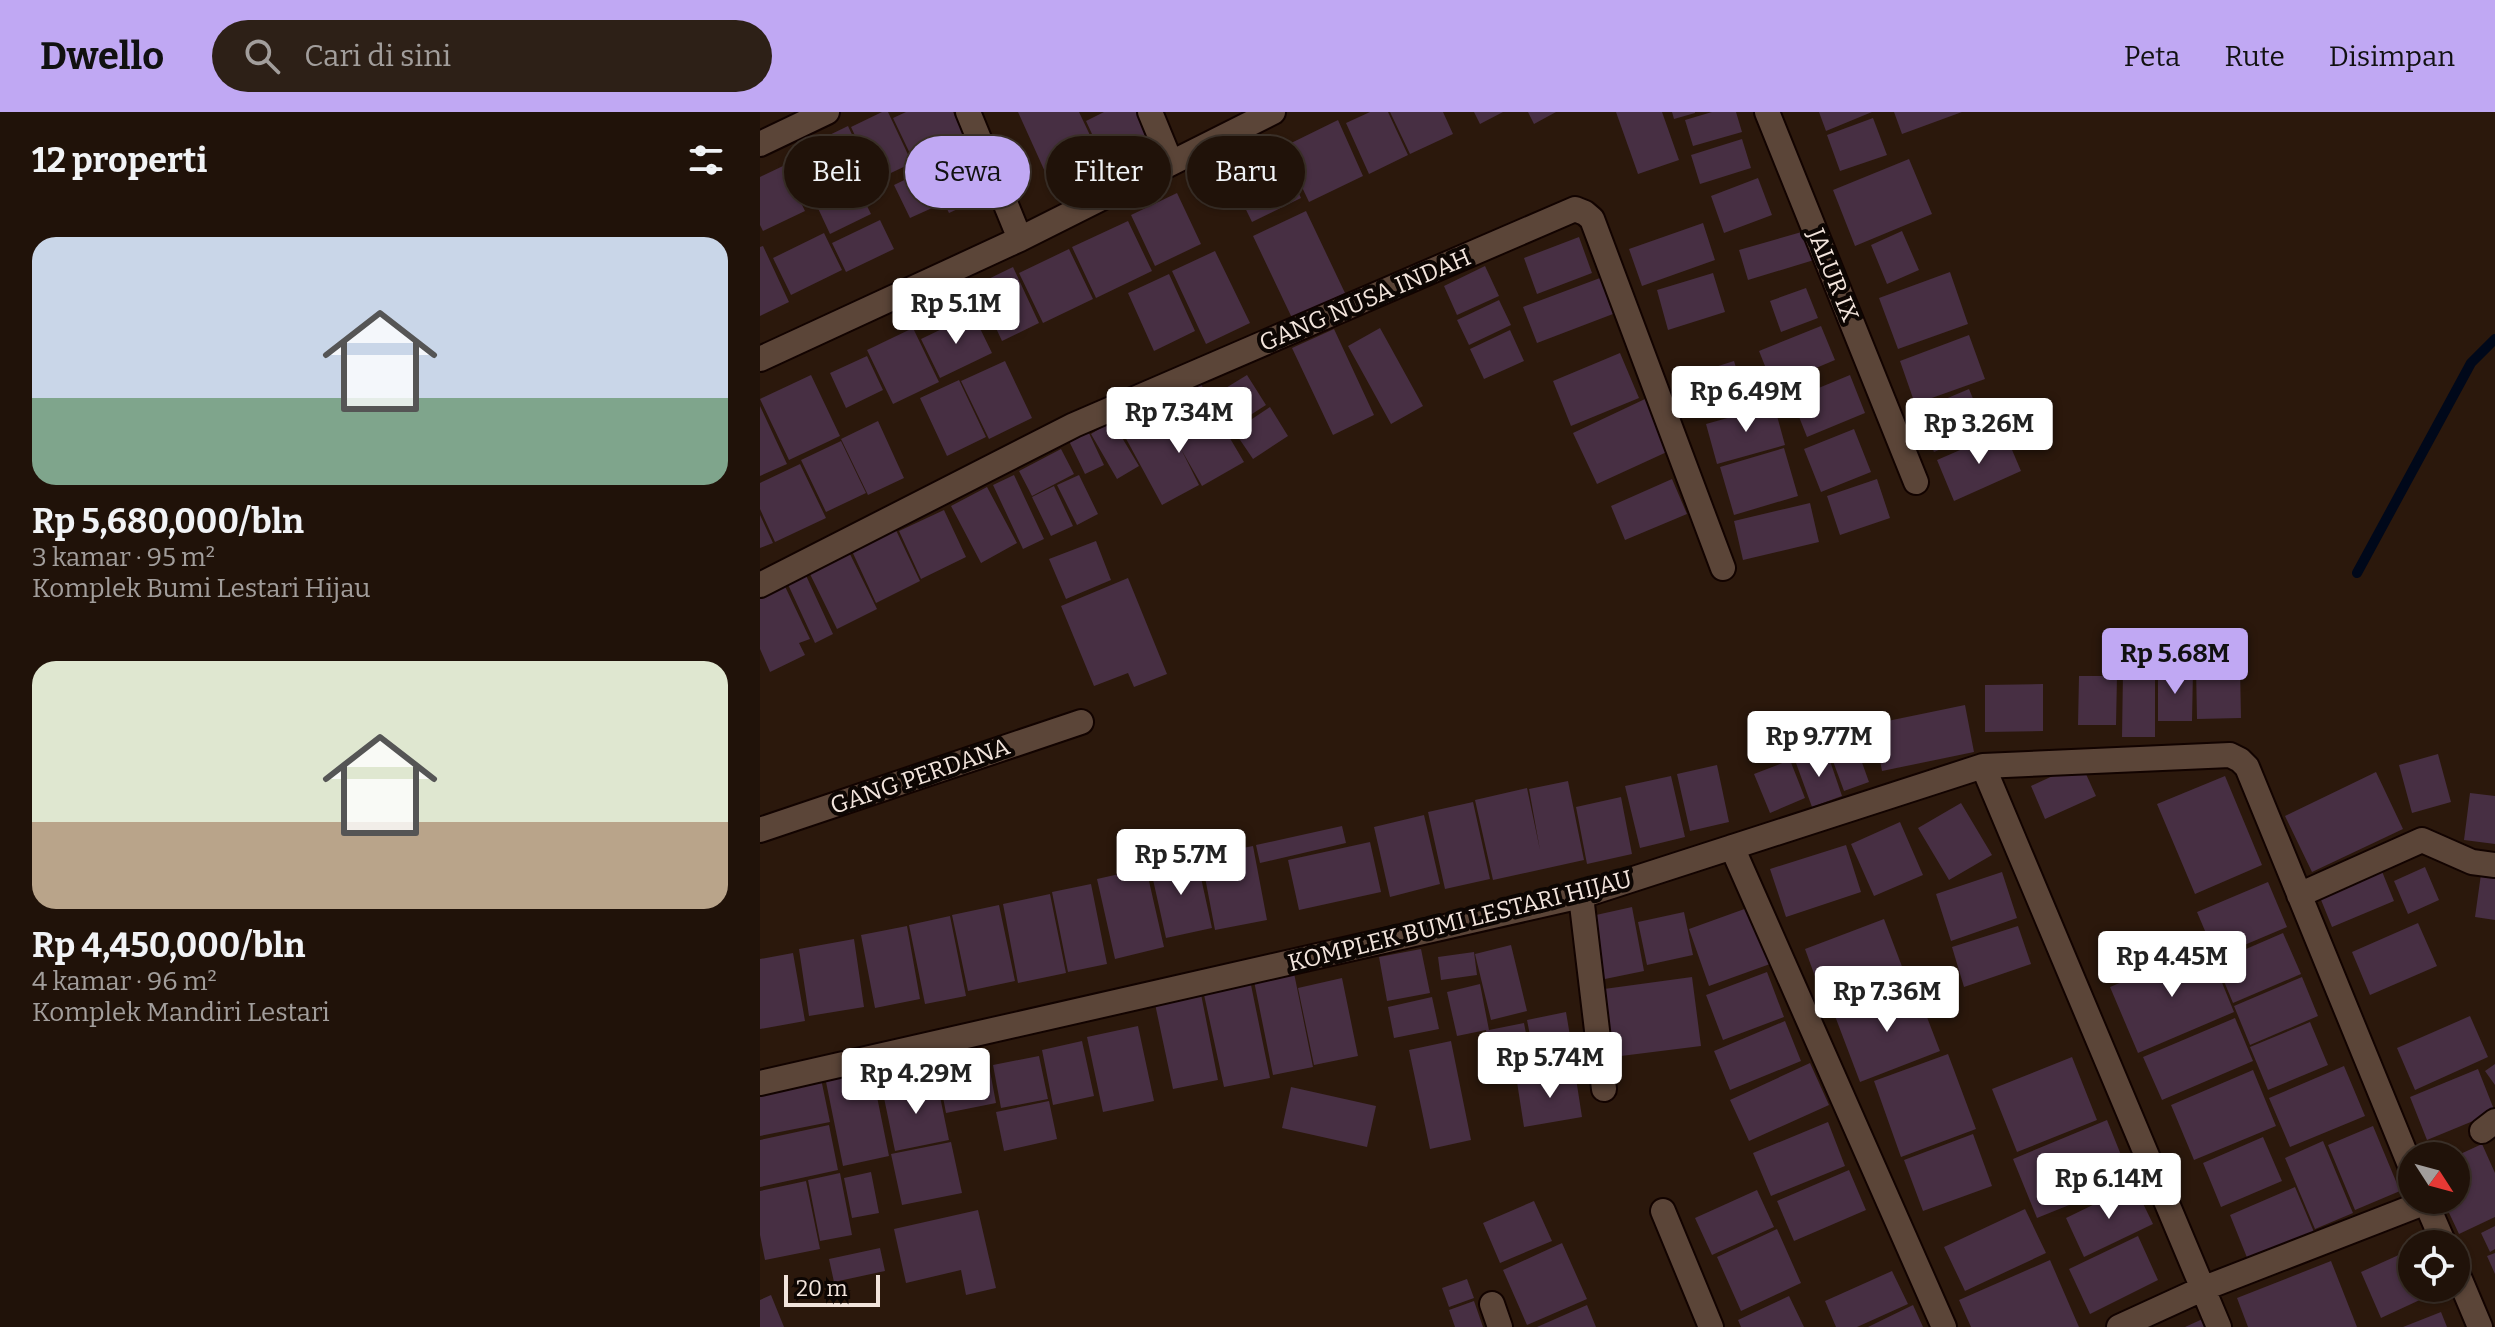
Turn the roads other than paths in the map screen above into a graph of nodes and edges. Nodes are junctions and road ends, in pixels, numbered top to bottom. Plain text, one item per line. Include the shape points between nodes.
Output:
1 (827, 112) edge
2 (968, 112) edge
3 (1150, 112) edge
4 (1273, 112) edge
5 (1767, 112) edge
6 (1160, 136) edge
7 (760, 144) edge
8 (1171, 163) edge
9 (1082, 208) edge
10 (1020, 239) junction
11 (760, 359) edge
12 (1916, 482) dead end
13 (1723, 568) dead end
14 (760, 585) edge
15 (1081, 722) dead end
16 (1983, 766) junction
17 (760, 830) edge
18 (1732, 847) junction
19 (2495, 865) edge
20 (2299, 895) junction
21 (1581, 896) junction
22 (760, 1083) edge
23 (1604, 1089) dead end
24 (2400, 1142) edge
25 (1663, 1211) dead end
26 (2398, 1212) edge
27 (2202, 1289) junction
28 (2469, 1302) edge
29 (1711, 1327) edge
30 (1944, 1327) edge
31 (2119, 1327) edge
32 (2219, 1327) edge
33 (2480, 1327) edge

1 - 7 street
2 - 10 street
3 - 6 street
4 - 8 street
5 - 12 street, JALUR IX
9 - 10 street
10 - 11 street
13 - 14 street, GANG NUSA INDAH via 1592,219 1575,209 1074,425
15 - 17 street, GANG PERDANA
16 - 18 street, KOMPLEK BUMI LESTARI HIJAU
16 - 20 street, KOMPLEK BUMI LESTARI HIJAU via 2230,755 2247,767
16 - 27 street
18 - 21 street, KOMPLEK BUMI LESTARI HIJAU
18 - 30 street
19 - 20 street via 2472,862 2422,840
20 - 24 street
21 - 22 street, KOMPLEK BUMI LESTARI HIJAU
21 - 23 street
25 - 29 street
26 - 27 street
27 - 31 street
27 - 32 street
28 - 33 street

